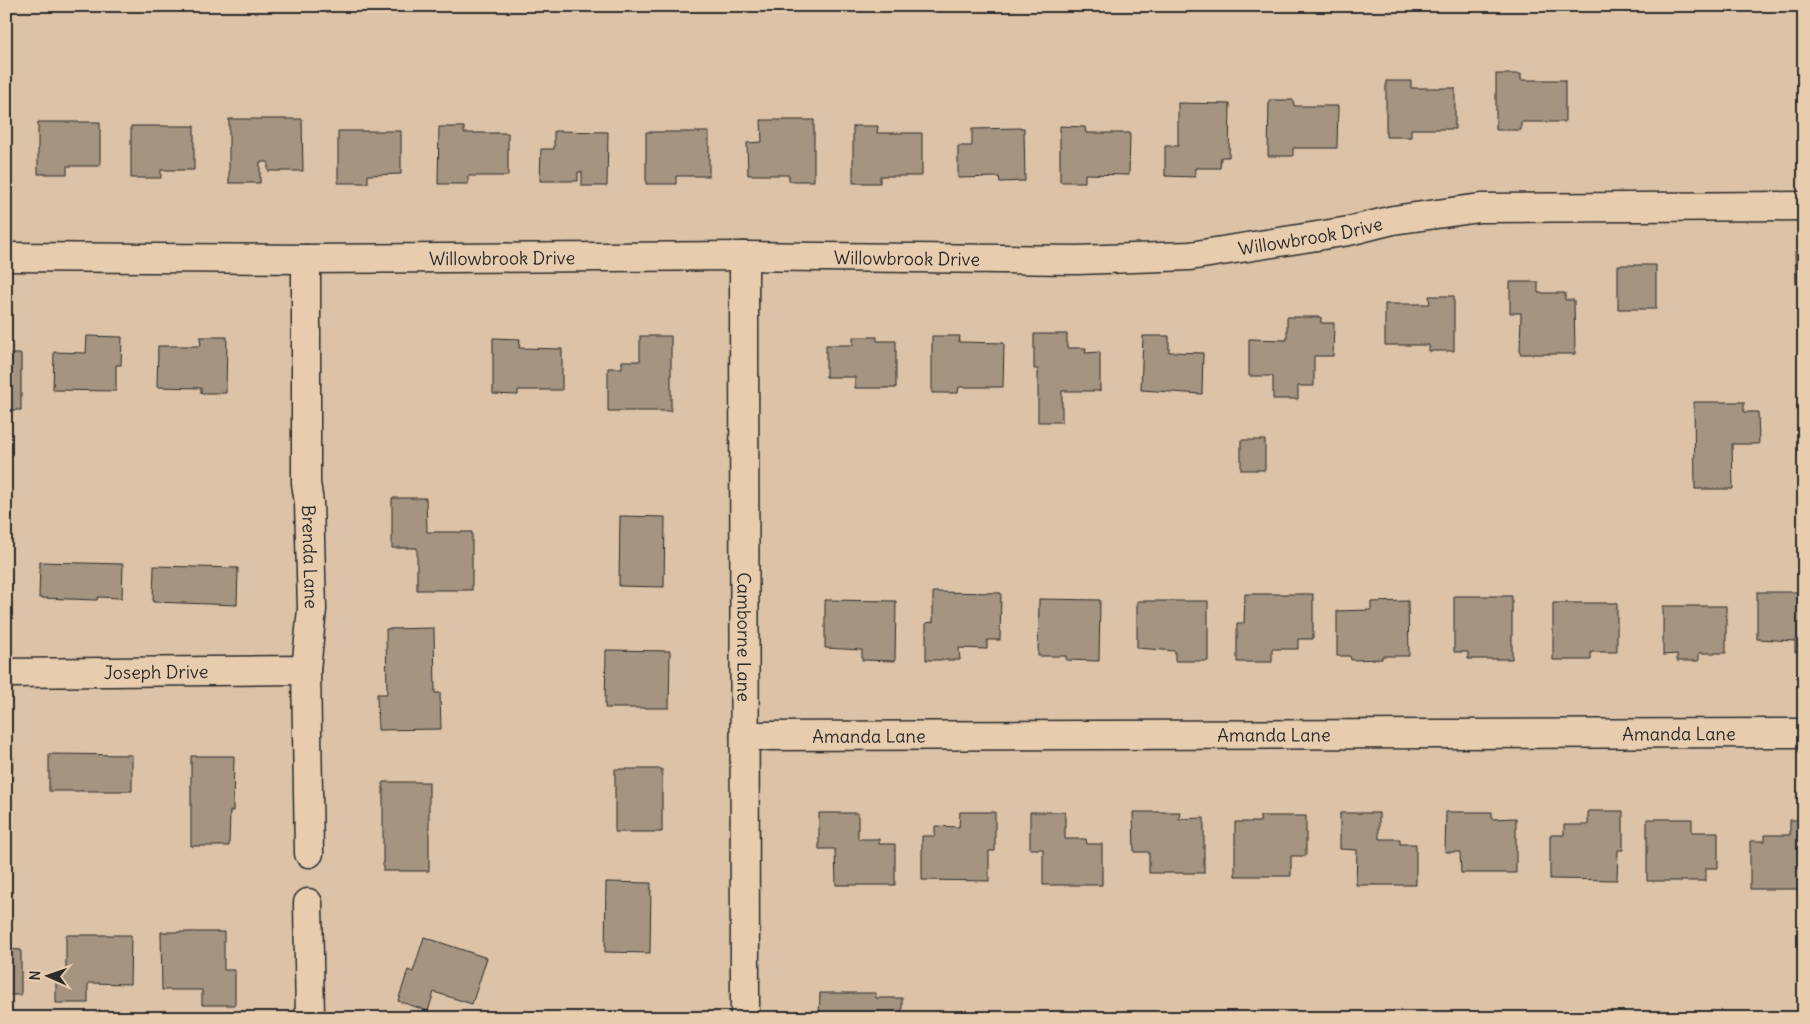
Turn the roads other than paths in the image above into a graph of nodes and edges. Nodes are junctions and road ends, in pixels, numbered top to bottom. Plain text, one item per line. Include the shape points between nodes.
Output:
1 (1804, 206) edge
2 (744, 256) junction
3 (6, 257) edge
4 (306, 259) junction
5 (306, 670) junction
6 (6, 673) edge
7 (1803, 733) edge
8 (745, 736) junction
9 (309, 853) dead end
10 (308, 903) dead end
11 (310, 1018) edge
12 (745, 1018) edge

1 - 2 street, Willowbrook Drive via 1480,208 1190,256 1077,260
2 - 4 street, Willowbrook Drive
2 - 8 street, Camborne Lane
3 - 4 street, Willowbrook Drive
4 - 5 street, Brenda Lane via 306,483 312,609
5 - 6 street, Joseph Drive
5 - 9 street, Brenda Lane
7 - 8 street, Amanda Lane
8 - 12 street, Camborne Lane
10 - 11 street

